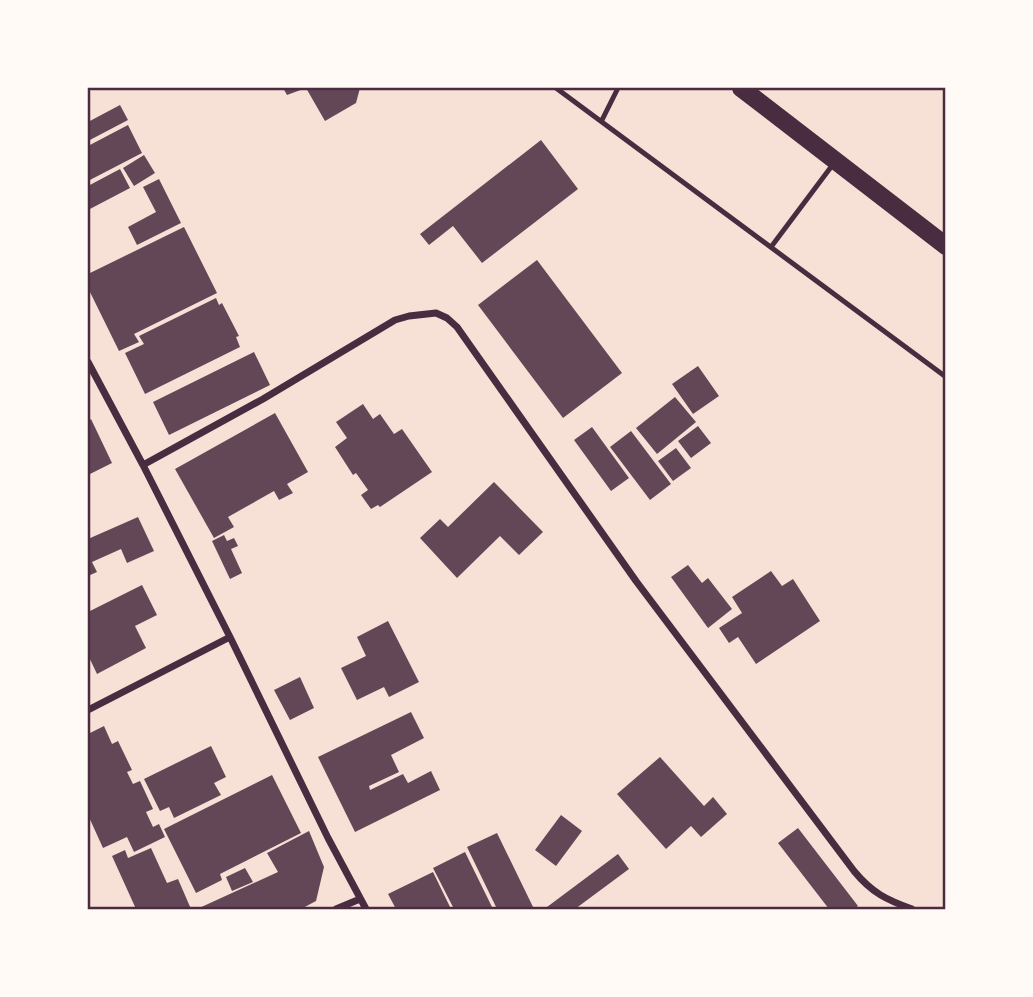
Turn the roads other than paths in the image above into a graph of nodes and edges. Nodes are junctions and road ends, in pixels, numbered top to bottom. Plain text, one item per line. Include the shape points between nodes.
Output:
1 (556, 88) edge
2 (618, 88) edge
3 (741, 88) edge
4 (602, 120) junction
5 (836, 160) junction
6 (946, 246) edge
7 (771, 247) junction
8 (88, 362) edge
9 (946, 377) edge
10 (143, 465) junction
11 (230, 637) junction
12 (88, 710) edge
13 (359, 899) junction
14 (335, 909) edge
15 (366, 909) edge
16 (912, 909) edge

1 - 4 lane
2 - 4 lane
3 - 5 main road
4 - 7 lane
5 - 6 main road
5 - 7 lane
7 - 9 lane
8 - 10 street
10 - 11 street
10 - 16 street via 395,320 436,313 447,318 636,581 866,886
11 - 12 street
11 - 13 street
13 - 14 street
13 - 15 street

